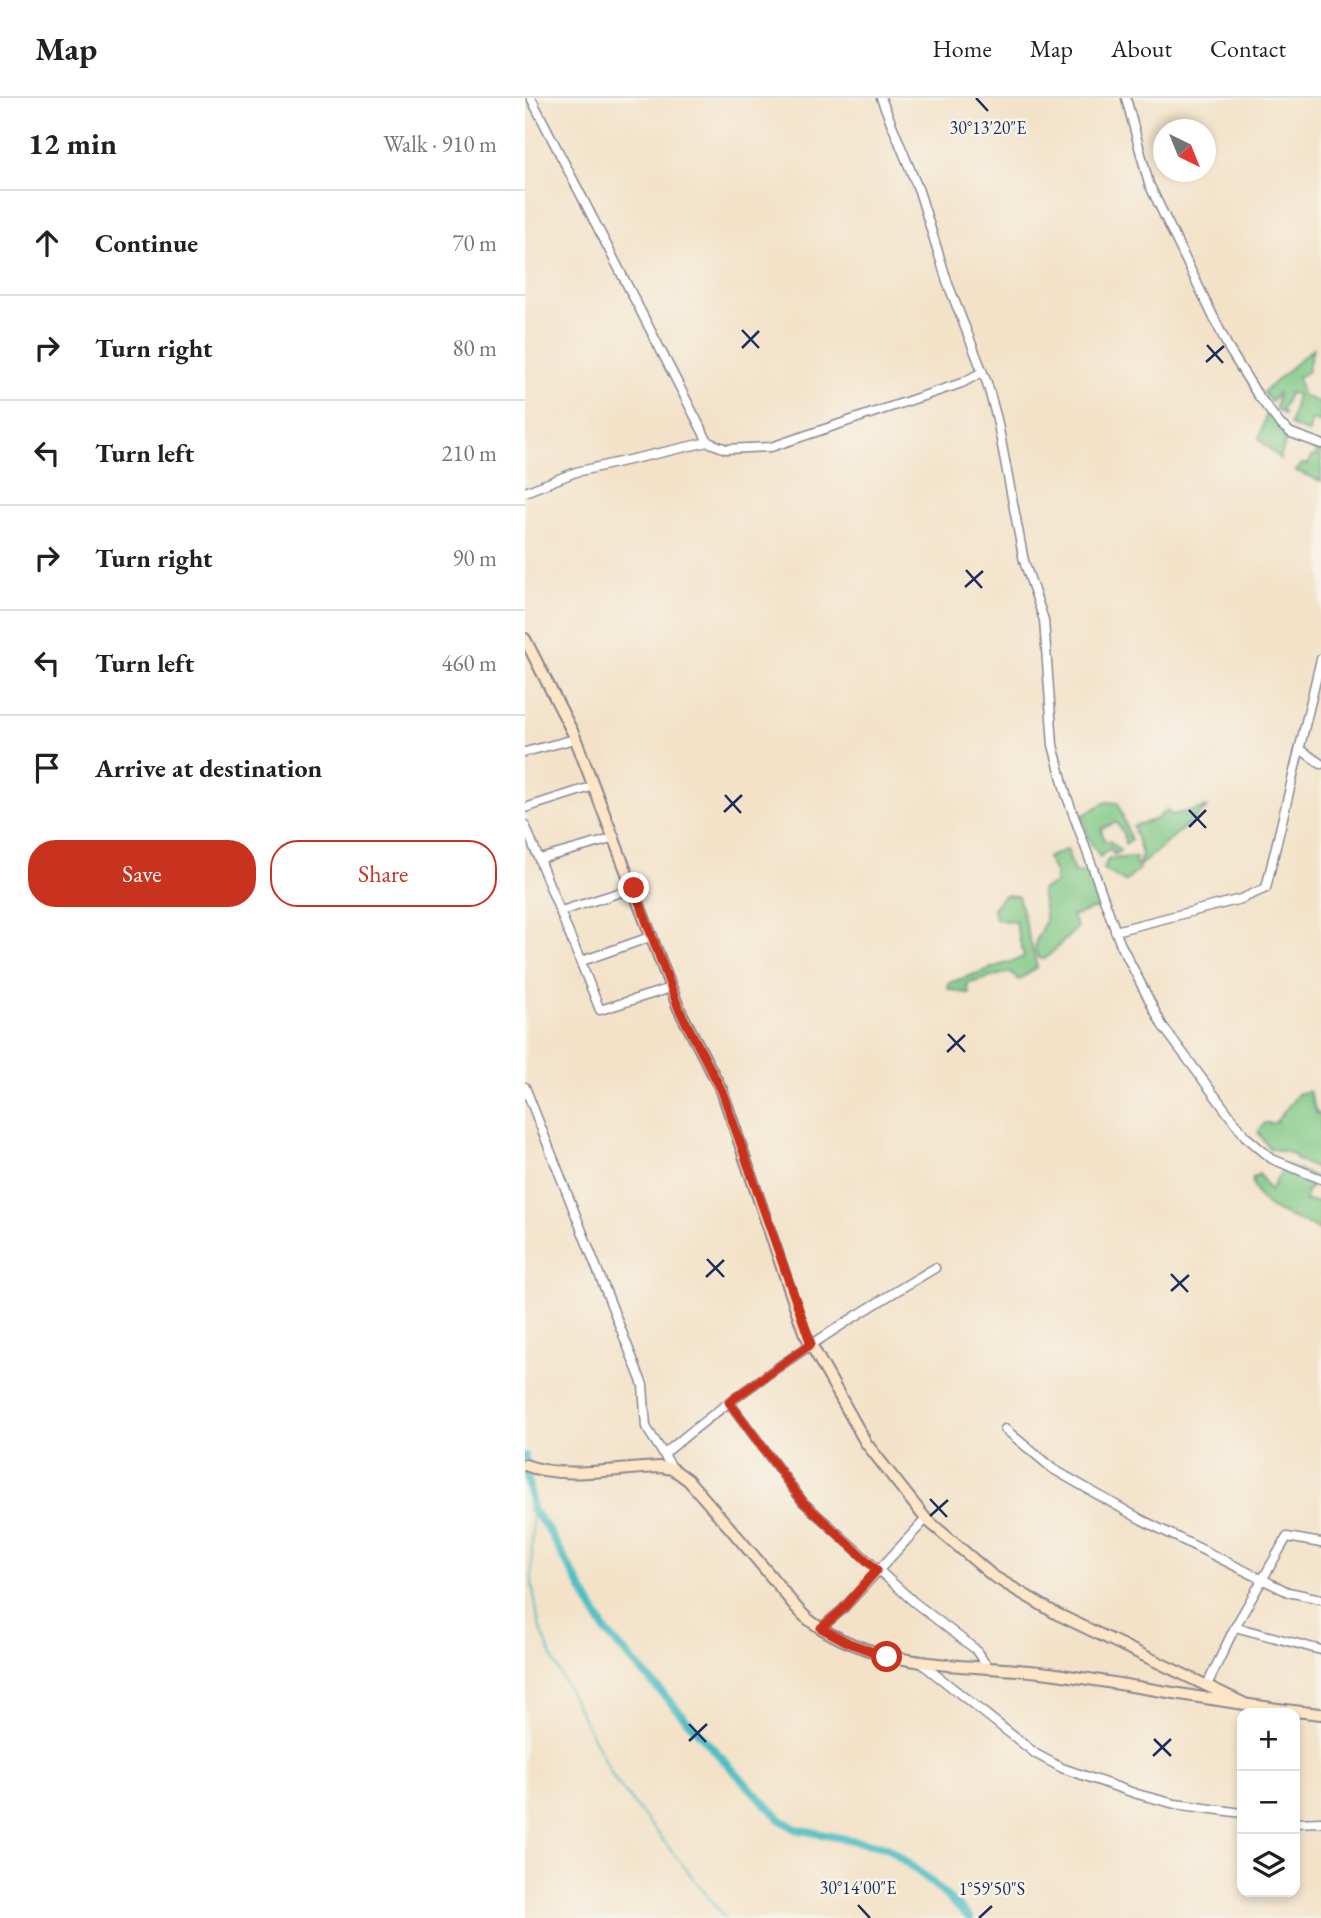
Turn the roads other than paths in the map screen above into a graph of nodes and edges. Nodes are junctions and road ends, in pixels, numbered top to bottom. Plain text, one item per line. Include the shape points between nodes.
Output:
1 (531, 98) edge
2 (881, 98) edge
3 (1126, 98) edge
4 (982, 372) junction
5 (708, 442) junction
6 (1321, 444) edge
7 (525, 492) edge
8 (525, 639) edge
9 (1321, 659) edge
10 (575, 740) junction
11 (1300, 749) junction
12 (525, 752) edge
13 (1321, 764) edge
14 (594, 786) junction
15 (525, 808) edge
16 (525, 825) edge
17 (615, 838) junction
18 (540, 859) junction
19 (634, 888) junction
20 (561, 911) junction
21 (1115, 932) junction
22 (653, 936) junction
23 (582, 961) junction
24 (671, 988) junction
25 (525, 1087) edge
26 (1321, 1179) edge
27 (935, 1268) dead end
28 (811, 1344) junction
29 (729, 1402) junction
30 (1005, 1429) dead end
31 (664, 1454) junction
32 (525, 1465) edge
33 (673, 1469) junction
34 (926, 1519) junction
35 (1321, 1543) edge
36 (877, 1570) junction
37 (1261, 1579) junction
38 (1321, 1599) edge
39 (1235, 1627) junction
40 (821, 1628) junction
41 (1321, 1650) edge
42 (921, 1664) junction
43 (989, 1669) junction
44 (1207, 1685) junction
45 (1243, 1703) junction
46 (1321, 1714) edge
47 (1237, 1813) edge
48 (1321, 1822) edge
49 (1300, 1823) edge

1 - 5 street
2 - 4 street
3 - 6 street via 1149,184 1229,349 1280,424 1290,433
4 - 5 street via 962,383 771,447 726,449
4 - 21 street via 997,419 1024,561 1044,621 1053,745
5 - 7 street via 576,472
8 - 10 main road
9 - 11 street
10 - 12 street
10 - 14 main road
11 - 13 street
11 - 21 street via 1266,888 1241,899
14 - 15 street
14 - 17 main road
16 - 18 street
17 - 18 street
17 - 19 main road
18 - 20 street
19 - 20 street
19 - 22 main road
20 - 23 street
21 - 26 street via 1162,1025 1245,1136 1272,1159
22 - 23 street
22 - 24 main road
23 - 24 street via 600,1010
24 - 28 main road via 722,1091
25 - 31 street via 643,1385 646,1427
27 - 28 street
28 - 29 street
28 - 34 main road via 866,1443
29 - 31 street
29 - 36 street via 803,1502
30 - 37 street via 1052,1469
31 - 33 street
32 - 33 main road via 577,1472
33 - 40 main road via 710,1504 796,1608
34 - 36 street
34 - 44 main road via 993,1576 1027,1598
35 - 37 street via 1287,1537
36 - 40 street
36 - 43 street via 975,1649
37 - 38 street via 1288,1592
37 - 39 street
39 - 41 street
39 - 44 street
40 - 42 main road via 887,1657
42 - 43 main road
42 - 47 street via 1036,1754 1062,1768 1136,1794
43 - 45 main road via 1046,1673
44 - 45 main road
45 - 46 main road
48 - 49 street

